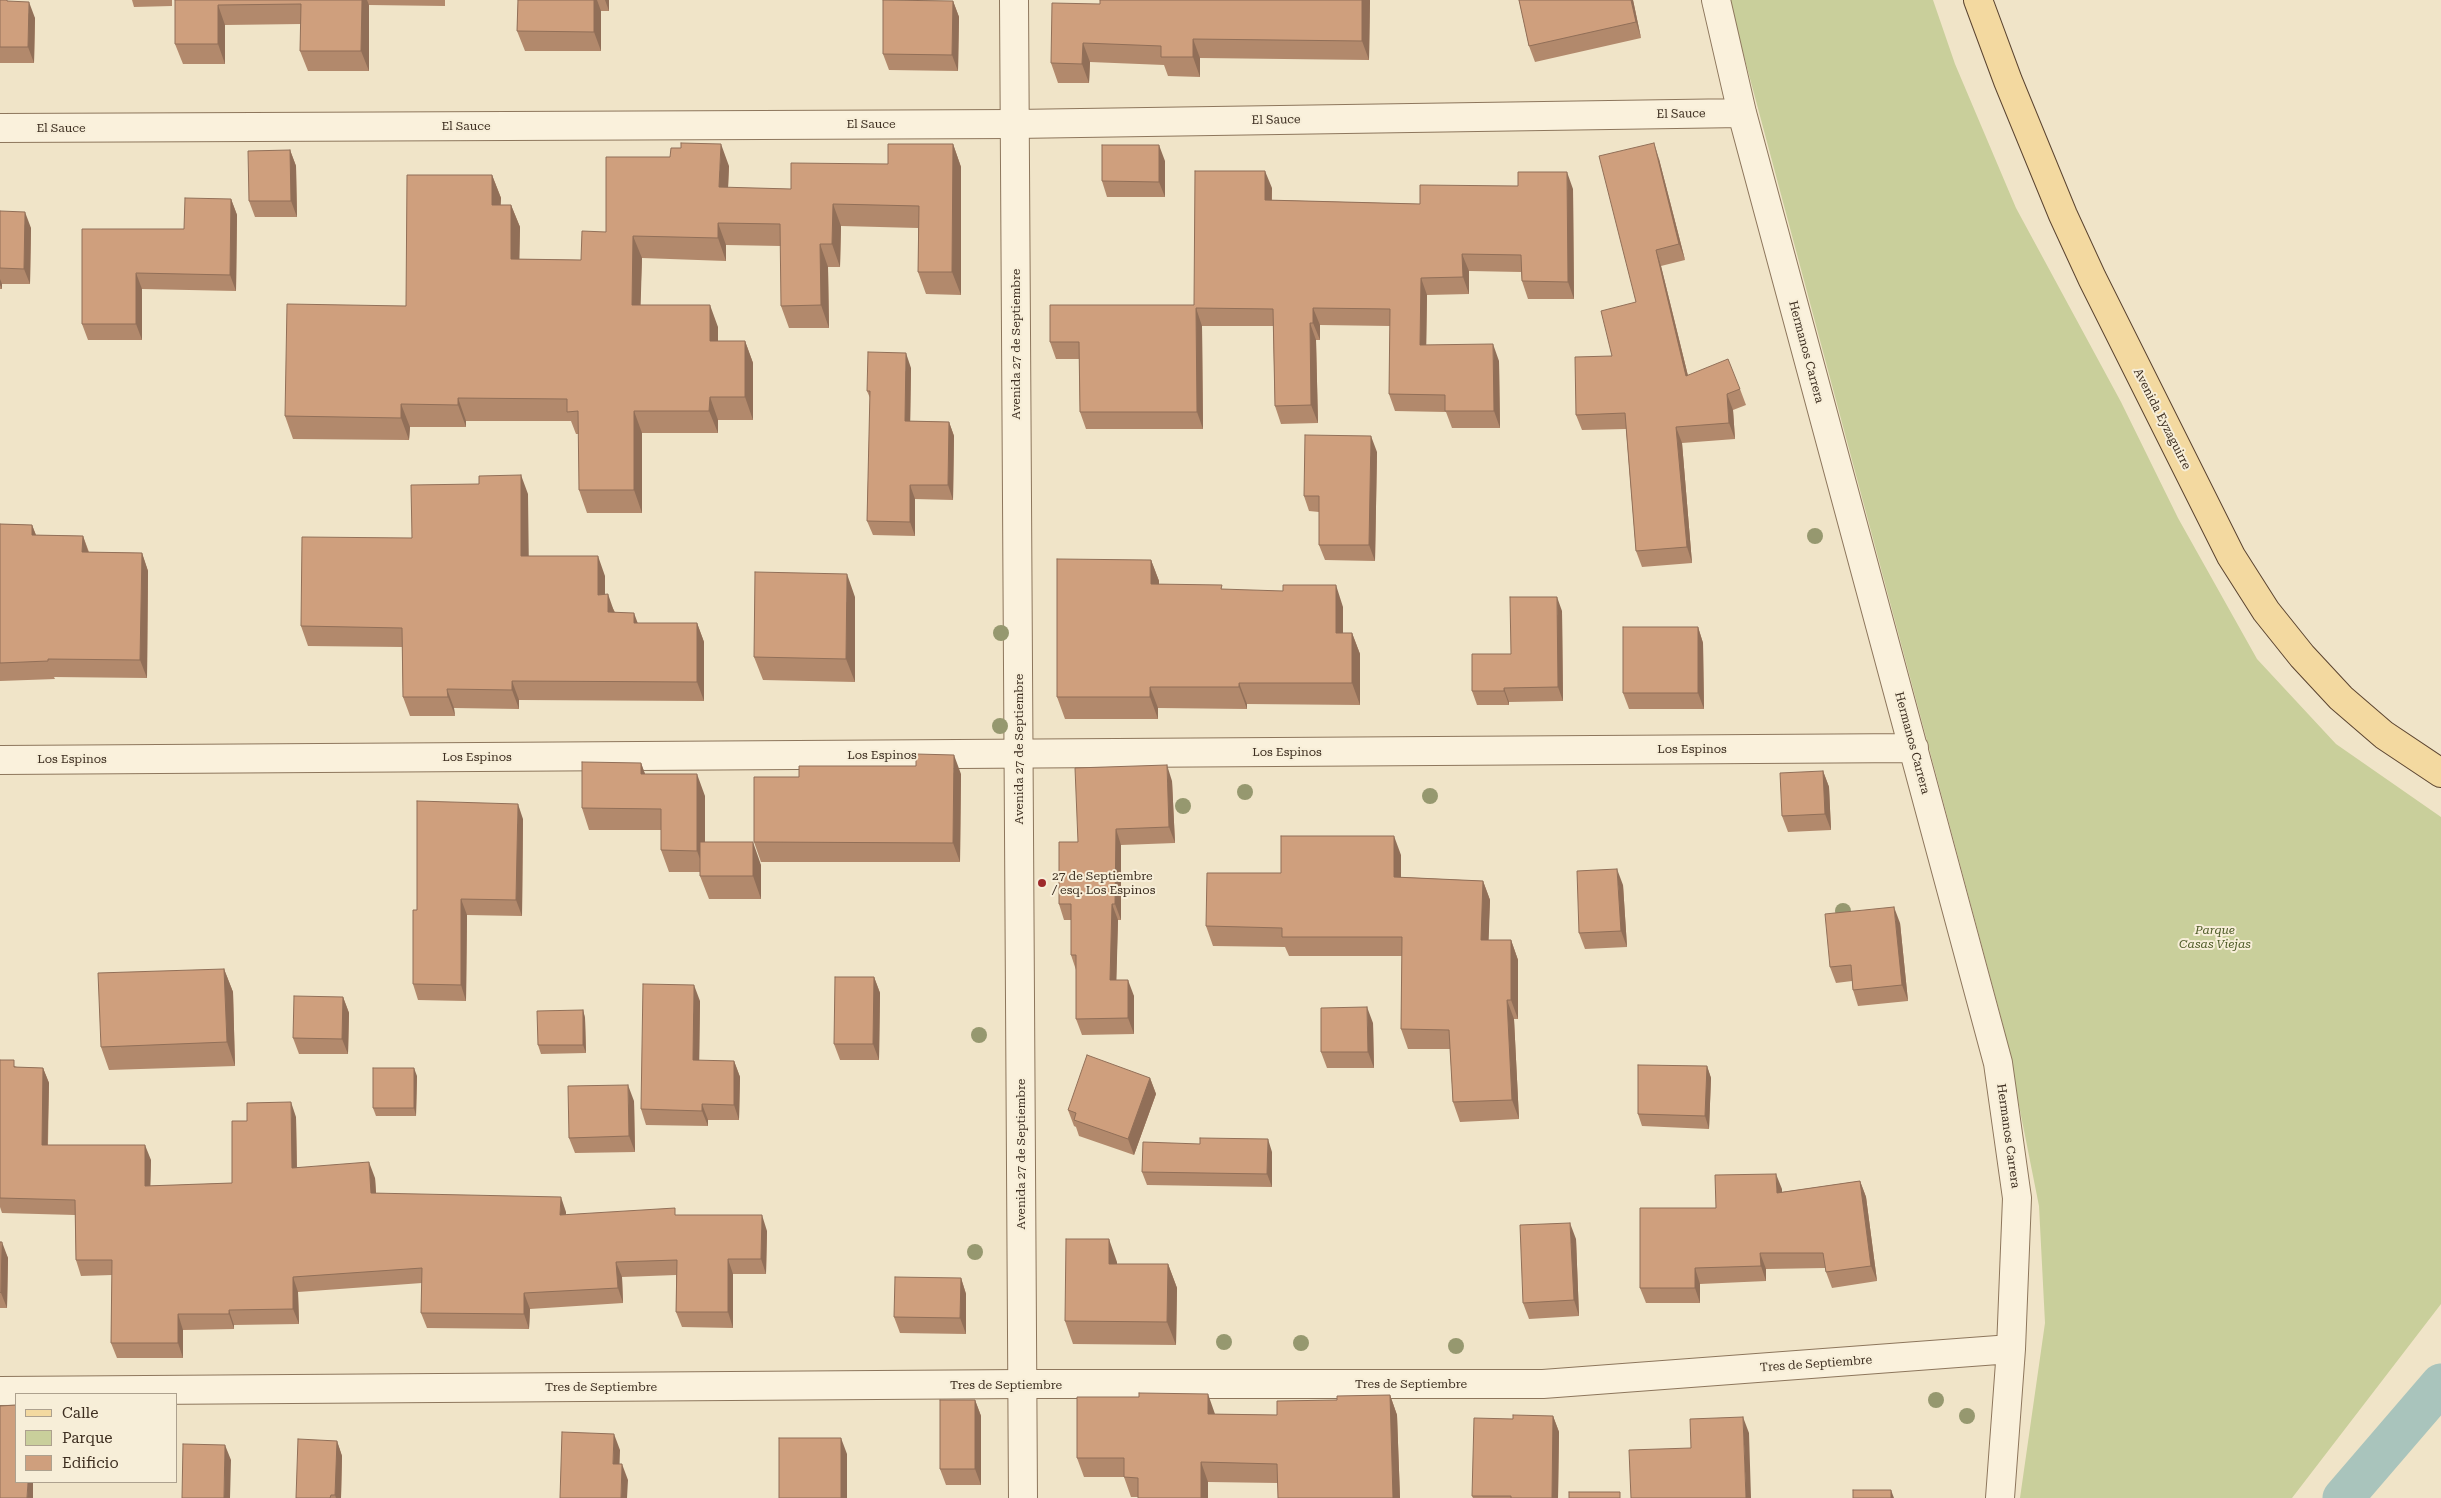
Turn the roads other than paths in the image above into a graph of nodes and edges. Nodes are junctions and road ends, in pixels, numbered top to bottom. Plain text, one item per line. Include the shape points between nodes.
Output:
1 (1014, 0) edge
2 (1716, 0) edge
3 (1978, 0) edge
4 (1742, 113) junction
5 (1015, 124) junction
6 (0, 128) edge
7 (1914, 748) junction
8 (1019, 754) junction
9 (0, 760) edge
10 (2441, 772) edge
11 (2011, 1349) junction
12 (1023, 1384) junction
13 (0, 1391) edge
14 (1023, 1498) edge
15 (2000, 1498) edge

1 - 5 street, Avenida 27 de Septiembre
2 - 4 street, Hermanos Carrera
3 - 10 main road, Avenida Eyzaguirre via 2063,215 2231,556 2296,649 2341,698 2384,735
4 - 5 street, El Sauce
4 - 7 street, Hermanos Carrera
5 - 6 street, El Sauce
5 - 8 street, Avenida 27 de Septiembre
7 - 8 street, Los Espinos
7 - 11 street, Hermanos Carrera via 1998,1063 2017,1198
8 - 9 street, Los Espinos
8 - 12 street, Avenida 27 de Septiembre
11 - 12 street, Tres de Septiembre via 1543,1384
11 - 15 street, Hermanos Carrera
12 - 13 street, Tres de Septiembre
12 - 14 street, Avenida 27 de Septiembre

